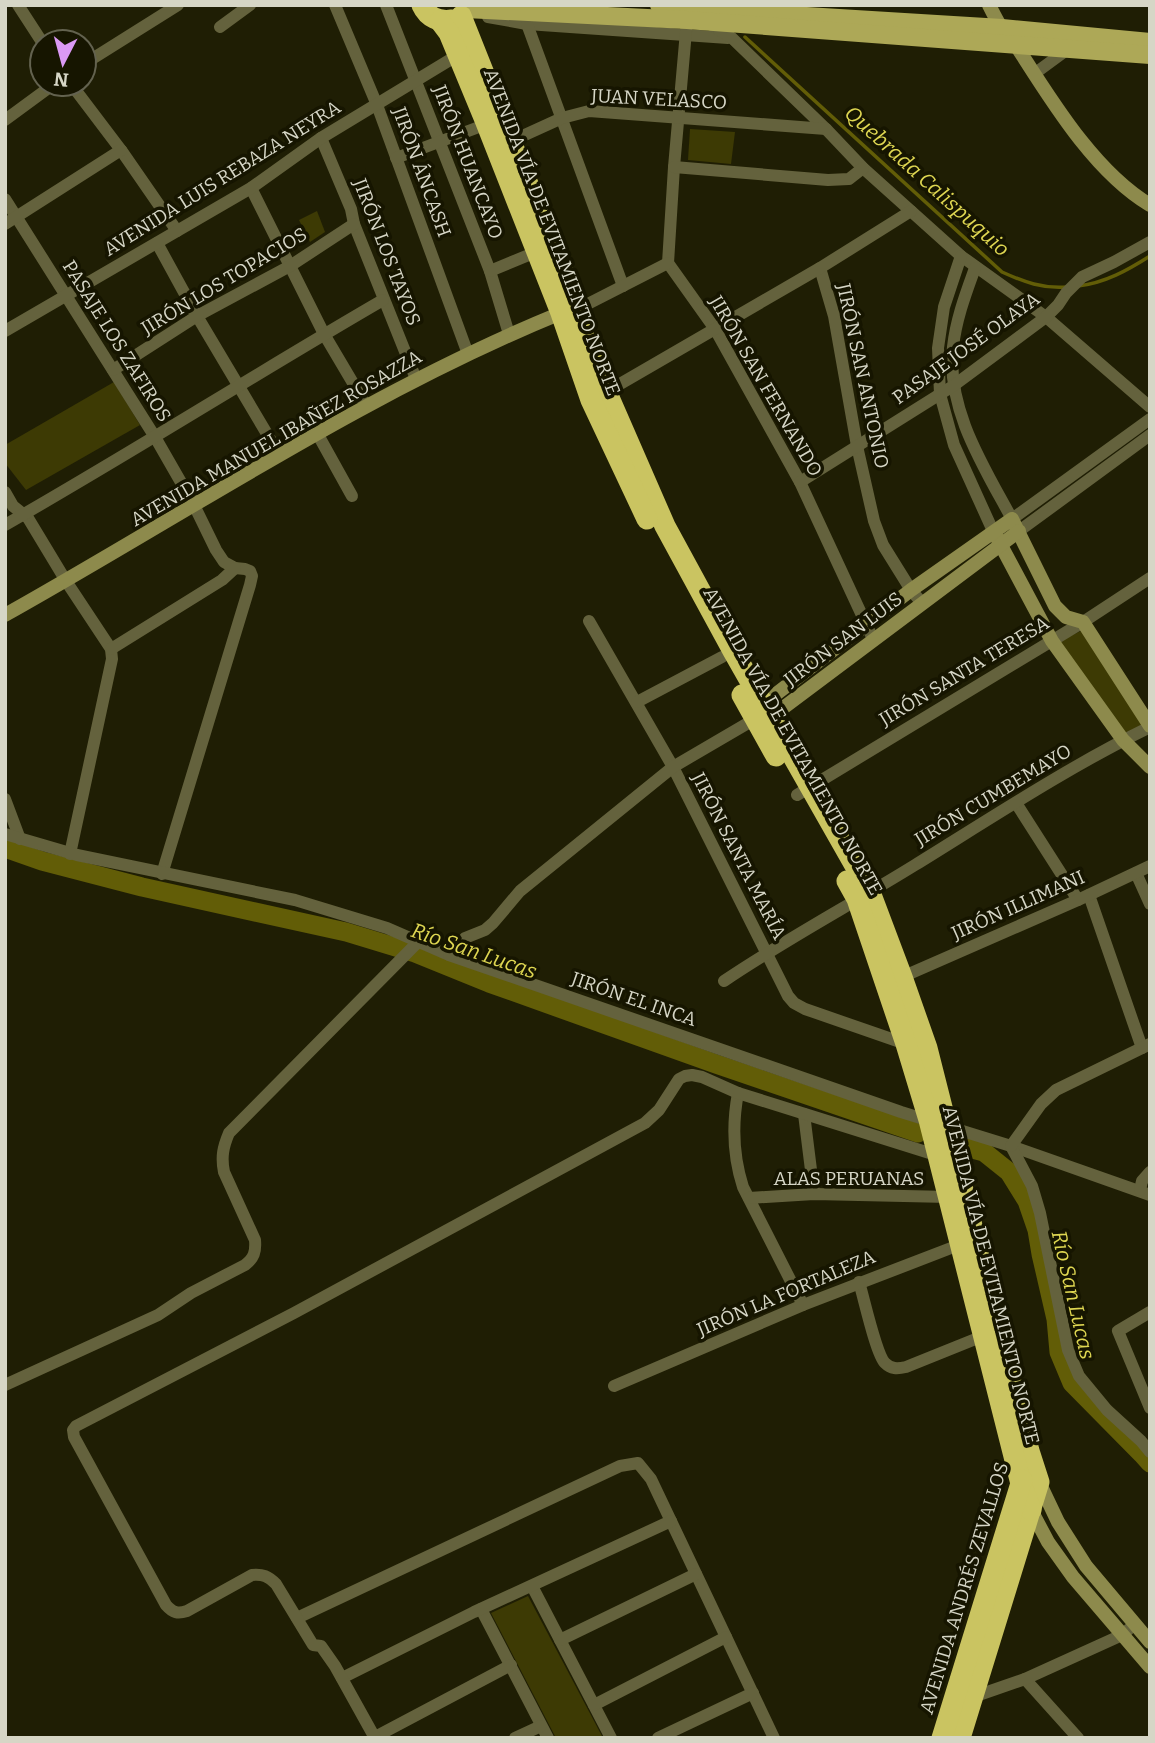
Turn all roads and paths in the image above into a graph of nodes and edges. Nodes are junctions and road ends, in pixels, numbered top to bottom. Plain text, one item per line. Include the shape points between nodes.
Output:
1 (18, 5) edge
2 (178, 5) edge
3 (250, 5) edge
4 (335, 5) edge
5 (386, 5) edge
6 (659, 5) edge
7 (989, 5) edge
8 (998, 5) edge
9 (722, 8) edge
10 (445, 10) edge
11 (796, 17) edge
12 (694, 21) junction
13 (527, 24) junction
14 (220, 27) dead end
15 (33, 28) edge
16 (1010, 34) junction
17 (732, 38) junction
18 (1150, 42) edge
19 (1069, 49) junction
20 (98, 55) edge
21 (458, 55) junction
22 (1150, 55) edge
23 (1034, 74) junction
24 (415, 80) junction
25 (35, 98) edge
26 (82, 98) edge
27 (377, 105) junction
28 (562, 118) junction
29 (679, 118) junction
30 (5, 120) edge
31 (487, 124) junction
32 (825, 129) junction
33 (321, 138) junction
34 (439, 141) junction
35 (504, 144) junction
36 (121, 150) junction
37 (396, 158) junction
38 (674, 167) junction
39 (863, 168) junction
40 (251, 188) junction
41 (5, 199) edge
42 (1150, 205) edge
43 (911, 211) junction
44 (11, 220) edge
45 (354, 224) junction
46 (177, 231) junction
47 (1150, 242) edge
48 (157, 243) junction
49 (536, 252) junction
50 (961, 256) junction
51 (668, 263) junction
52 (290, 266) junction
53 (820, 268) junction
54 (975, 268) junction
55 (490, 271) junction
56 (623, 286) junction
57 (66, 296) junction
58 (383, 300) junction
59 (568, 312) junction
60 (197, 316) junction
61 (1046, 317) junction
62 (715, 329) junction
63 (5, 331) edge
64 (324, 334) junction
65 (509, 334) junction
66 (468, 354) junction
67 (113, 370) junction
68 (416, 379) junction
69 (237, 386) junction
70 (953, 386) junction
71 (940, 394) junction
72 (599, 397) junction
73 (366, 405) junction
74 (1150, 407) edge
75 (1150, 419) edge
76 (317, 433) junction
77 (1150, 435) edge
78 (155, 437) junction
79 (857, 446) junction
80 (279, 454) junction
81 (800, 482) junction
82 (5, 492) edge
83 (352, 496) dead end
84 (194, 505) junction
85 (23, 514) junction
86 (5, 525) edge
87 (1015, 525) junction
88 (997, 538) junction
89 (678, 565) junction
90 (235, 568) junction
91 (1150, 578) edge
92 (66, 581) junction
93 (911, 590) junction
94 (922, 603) junction
95 (5, 615) edge
96 (589, 621) dead end
97 (1083, 622) junction
98 (867, 624) junction
99 (873, 639) junction
100 (1052, 641) junction
101 (111, 649) junction
102 (722, 657) junction
103 (637, 702) junction
104 (763, 713) junction
105 (1150, 726) edge
106 (1123, 740) junction
107 (673, 767) junction
108 (1150, 767) edge
109 (804, 791) junction
110 (5, 799) edge
111 (1016, 803) junction
112 (5, 834) edge
113 (20, 839) junction
114 (70, 853) junction
115 (1150, 866) edge
116 (1136, 873) junction
117 (162, 874) junction
118 (863, 896) junction
119 (1083, 897) junction
120 (1150, 904) edge
121 (417, 943) junction
122 (766, 952) junction
123 (449, 955) junction
124 (902, 977) junction
125 (724, 981) dead end
126 (906, 1044) junction
127 (1146, 1046) edge
128 (738, 1093) junction
129 (804, 1114) junction
130 (943, 1141) junction
131 (1011, 1146) junction
132 (1150, 1172) edge
133 (1145, 1192) edge
134 (814, 1194) junction
135 (949, 1197) junction
136 (749, 1198) junction
137 (967, 1242) junction
138 (859, 1282) junction
139 (803, 1305) junction
140 (1150, 1312) edge
141 (983, 1336) junction
142 (1145, 1381) edge
143 (5, 1385) edge
144 (614, 1386) dead end
145 (1150, 1408) edge
146 (1147, 1443) edge
147 (1029, 1451) joint
148 (1030, 1483) junction
149 (1031, 1510) junction
150 (671, 1521) junction
151 (696, 1574) junction
152 (532, 1586) junction
153 (481, 1609) junction
154 (297, 1618) junction
155 (1135, 1624) junction
156 (1122, 1634) junction
157 (726, 1637) junction
158 (560, 1640) junction
159 (1150, 1642) edge
160 (511, 1665) junction
161 (1150, 1668) edge
162 (342, 1678) junction
163 (1025, 1679) junction
164 (753, 1693) junction
165 (973, 1696) junction
166 (594, 1705) junction
167 (541, 1726) junction
168 (375, 1737) edge
169 (515, 1738) edge
170 (548, 1738) edge
171 (611, 1738) edge
172 (658, 1738) edge
173 (774, 1738) edge
174 (942, 1738) edge
175 (960, 1738) edge
176 (1078, 1738) edge

1 - 15 street
2 - 20 street
3 - 14 street
4 - 27 street, JIRÓN ÁNCASH
5 - 24 street, JIRÓN HUANCAYO
6 - 12 main road
7 - 16 street
8 - 16 street
9 - 11 main road
9 - 12 main road
10 - 12 main road
10 - 13 street
10 - 21 highway, AVENIDA VÍA DE EVITAMIENTO NORTE
10 - 35 highway
11 - 12 main road
11 - 16 main road
12 - 13 street
12 - 17 street
12 - 17 street
12 - 29 street
13 - 28 street
16 - 18 main road
16 - 19 main road
16 - 23 street
17 - 32 street
19 - 22 main road
19 - 23 street
21 - 24 street, AVENIDA LUIS REBAZA NEYRA
21 - 31 highway, AVENIDA VÍA DE EVITAMIENTO NORTE
23 - 42 street via 1101,165
24 - 27 street, AVENIDA LUIS REBAZA NEYRA
24 - 34 street, JIRÓN HUANCAYO
25 - 30 street
26 - 36 street
27 - 33 street, AVENIDA LUIS REBAZA NEYRA
27 - 37 street, JIRÓN ÁNCASH
28 - 29 street, JUAN VELASCO via 589,111
28 - 35 street, JUAN VELASCO
28 - 56 street
29 - 32 street, JUAN VELASCO
29 - 38 street
31 - 34 street
31 - 35 highway, AVENIDA VÍA DE EVITAMIENTO NORTE
32 - 39 street
33 - 40 street, AVENIDA LUIS REBAZA NEYRA
33 - 45 street, JIRÓN LOS TAYOS
34 - 37 street
34 - 55 street, JIRÓN HUANCAYO
35 - 49 highway, AVENIDA VÍA DE EVITAMIENTO NORTE
35 - 59 highway via 563,272
36 - 44 street
36 - 46 street
37 - 66 street, JIRÓN ÁNCASH
38 - 39 street via 828,180 849,178
38 - 51 street
39 - 43 street
40 - 46 street, AVENIDA LUIS REBAZA NEYRA
40 - 52 street
41 - 44 street, PASAJE LOS ZAFIROS
43 - 50 street
43 - 53 street
44 - 57 street, PASAJE LOS ZAFIROS
45 - 52 street, JIRÓN LOS TOPACIOS
45 - 58 street, JIRÓN LOS TAYOS
46 - 48 street, AVENIDA LUIS REBAZA NEYRA
47 - 61 street, PASAJE JOSÉ OLAYA via 1078,281
48 - 57 street, AVENIDA LUIS REBAZA NEYRA
48 - 60 street
49 - 55 street
49 - 59 highway, AVENIDA VÍA DE EVITAMIENTO NORTE
50 - 54 street
50 - 71 street via 944,307 938,348
51 - 56 street
51 - 62 street, JIRÓN SAN FERNANDO
52 - 60 street, JIRÓN LOS TOPACIOS
52 - 64 street
53 - 62 street
53 - 79 street, JIRÓN SAN ANTONIO via 834,316
54 - 61 street
54 - 70 street via 953,348
55 - 65 street, JIRÓN HUANCAYO
56 - 59 street
57 - 63 street, AVENIDA LUIS REBAZA NEYRA
57 - 67 street, PASAJE LOS ZAFIROS
58 - 64 street
58 - 68 street, JIRÓN LOS TAYOS
59 - 65 street, AVENIDA MANUEL IBAÑEZ ROSAZZA
59 - 72 highway, AVENIDA VÍA DE EVITAMIENTO NORTE
60 - 67 street, JIRÓN LOS TOPACIOS
60 - 69 street
61 - 70 street, PASAJE JOSÉ OLAYA
61 - 74 street
62 - 72 street
62 - 81 street, JIRÓN SAN FERNANDO
64 - 69 street
64 - 73 street
65 - 66 street, AVENIDA MANUEL IBAÑEZ ROSAZZA
66 - 68 street, AVENIDA MANUEL IBAÑEZ ROSAZZA
67 - 78 street, PASAJE LOS ZAFIROS
68 - 73 street, AVENIDA MANUEL IBAÑEZ ROSAZZA
69 - 78 street
69 - 80 street
70 - 71 street, PASAJE JOSÉ OLAYA
70 - 87 street via 969,435
71 - 79 street, PASAJE JOSÉ OLAYA
71 - 88 street via 954,445
72 - 89 highway, AVENIDA VÍA DE EVITAMIENTO NORTE via 653,532
73 - 76 street, AVENIDA MANUEL IBAÑEZ ROSAZZA
75 - 87 street, JIRÓN SAN LUIS
76 - 80 street, AVENIDA MANUEL IBAÑEZ ROSAZZA
76 - 83 street
77 - 87 street, JIRÓN SAN LUIS
78 - 84 street, PASAJE LOS ZAFIROS
78 - 85 street
79 - 81 street, PASAJE JOSÉ OLAYA
79 - 93 street, JIRÓN SAN ANTONIO via 883,545
80 - 84 street, AVENIDA MANUEL IBAÑEZ ROSAZZA
81 - 98 street, JIRÓN SAN FERNANDO
82 - 85 street
84 - 90 street, PASAJE LOS ZAFIROS via 224,562
84 - 92 street, AVENIDA MANUEL IBAÑEZ ROSAZZA
85 - 86 street
85 - 92 street
87 - 88 street, JIRÓN SAN LUIS
87 - 97 street via 1055,606 1066,618
88 - 93 street, JIRÓN SAN LUIS
88 - 94 street, JIRÓN SAN LUIS
88 - 100 street
89 - 102 highway, AVENIDA VÍA DE EVITAMIENTO NORTE
89 - 104 highway
90 - 101 street
90 - 117 street, PASAJE LOS ZAFIROS via 250,571 250,585
91 - 97 street, JIRÓN SANTA TERESA
92 - 95 street, AVENIDA MANUEL IBAÑEZ ROSAZZA
92 - 101 street
93 - 94 street, JIRÓN SAN ANTONIO
93 - 98 street, JIRÓN SAN LUIS
94 - 99 street, JIRÓN SAN LUIS
96 - 103 street, JIRÓN SANTA MARÍA
97 - 100 street, JIRÓN SANTA TERESA
97 - 105 street
98 - 99 street, JIRÓN SAN FERNANDO
98 - 104 street, JIRÓN SAN LUIS
99 - 104 street, JIRÓN SAN LUIS
100 - 106 street
100 - 109 street, JIRÓN SANTA TERESA
101 - 114 street via 113,659
102 - 103 street
102 - 104 highway, AVENIDA VÍA DE EVITAMIENTO NORTE
103 - 107 street, JIRÓN SANTA MARÍA
104 - 107 street
104 - 109 highway
105 - 106 street, JIRÓN CUMBEMAYO
106 - 108 street
106 - 111 street, JIRÓN CUMBEMAYO
107 - 122 street, JIRÓN SANTA MARÍA
107 - 123 street via 520,891 485,930 465,938
109 - 118 highway
110 - 113 street
111 - 118 street, JIRÓN CUMBEMAYO
111 - 119 street
112 - 113 street, JIRÓN EL INCA
113 - 114 street, JIRÓN EL INCA
114 - 117 street, JIRÓN EL INCA
115 - 116 street, JIRÓN ILLIMANI
116 - 119 street, JIRÓN ILLIMANI
116 - 120 street
117 - 121 street, JIRÓN EL INCA via 295,901 387,928
118 - 122 street, JIRÓN CUMBEMAYO
118 - 124 highway, AVENIDA VÍA DE EVITAMIENTO NORTE
118 - 126 highway, AVENIDA VÍA DE EVITAMIENTO NORTE
119 - 124 street, JIRÓN ILLIMANI
119 - 127 street
121 - 123 street, JIRÓN EL INCA
121 - 143 street via 229,1133 222,1152 224,1172 255,1241 253,1259 158,1315
122 - 125 street, JIRÓN CUMBEMAYO
122 - 126 street, JIRÓN SANTA MARÍA via 794,1003
123 - 130 street, JIRÓN EL INCA via 888,1108
124 - 130 highway, AVENIDA VÍA DE EVITAMIENTO NORTE via 927,1048
126 - 130 highway, AVENIDA VÍA DE EVITAMIENTO NORTE
127 - 131 street via 1056,1090
128 - 129 street
128 - 136 street via 735,1148 738,1172
128 - 154 street via 702,1077 678,1079 645,1123 76,1426 74,1437 171,1611 187,1611 252,1575 262,1574 276,1584
129 - 130 street
129 - 134 street
130 - 131 street, JIRÓN EL INCA
130 - 135 highway, AVENIDA VÍA DE EVITAMIENTO NORTE
130 - 137 highway, AVENIDA VÍA DE EVITAMIENTO NORTE
131 - 133 street, JIRÓN EL INCA
131 - 146 street via 1040,1213 1068,1350 1079,1376 1107,1410
132 - 133 street via 1142,1181
134 - 135 street, ALAS PERUANAS
134 - 136 street, ALAS PERUANAS
135 - 137 highway, AVENIDA VÍA DE EVITAMIENTO NORTE
136 - 139 street
137 - 138 street, JIRÓN LA FORTALEZA
137 - 141 highway, AVENIDA VÍA DE EVITAMIENTO NORTE
137 - 147 highway, AVENIDA VÍA DE EVITAMIENTO NORTE
138 - 139 street, JIRÓN LA FORTALEZA
138 - 141 street via 880,1357 891,1368 905,1367
139 - 144 street, JIRÓN LA FORTALEZA
140 - 142 street via 1118,1331
141 - 148 highway, AVENIDA VÍA DE EVITAMIENTO NORTE
142 - 145 street
147 - 148 highway, AVENIDA ANDRÉS ZEVALLOS
148 - 149 highway, AVENIDA VÍA DE EVITAMIENTO NORTE
148 - 155 street via 1086,1566
148 - 174 highway, AVENIDA ANDRÉS ZEVALLOS
149 - 156 street via 1073,1577
149 - 165 highway, AVENIDA ANDRÉS ZEVALLOS
150 - 151 street
150 - 152 street
150 - 154 street via 638,1463 620,1466
151 - 157 street
151 - 158 street
152 - 153 street
152 - 158 street
153 - 160 street
153 - 162 street
154 - 162 street
155 - 156 street
155 - 159 street
156 - 161 street
156 - 163 street
157 - 164 street
157 - 166 street
158 - 166 street
160 - 167 street
160 - 168 street
162 - 168 street
163 - 165 street
163 - 176 street
164 - 172 street
164 - 173 street
165 - 175 highway, AVENIDA ANDRÉS ZEVALLOS
166 - 171 street
167 - 169 street
167 - 170 street

